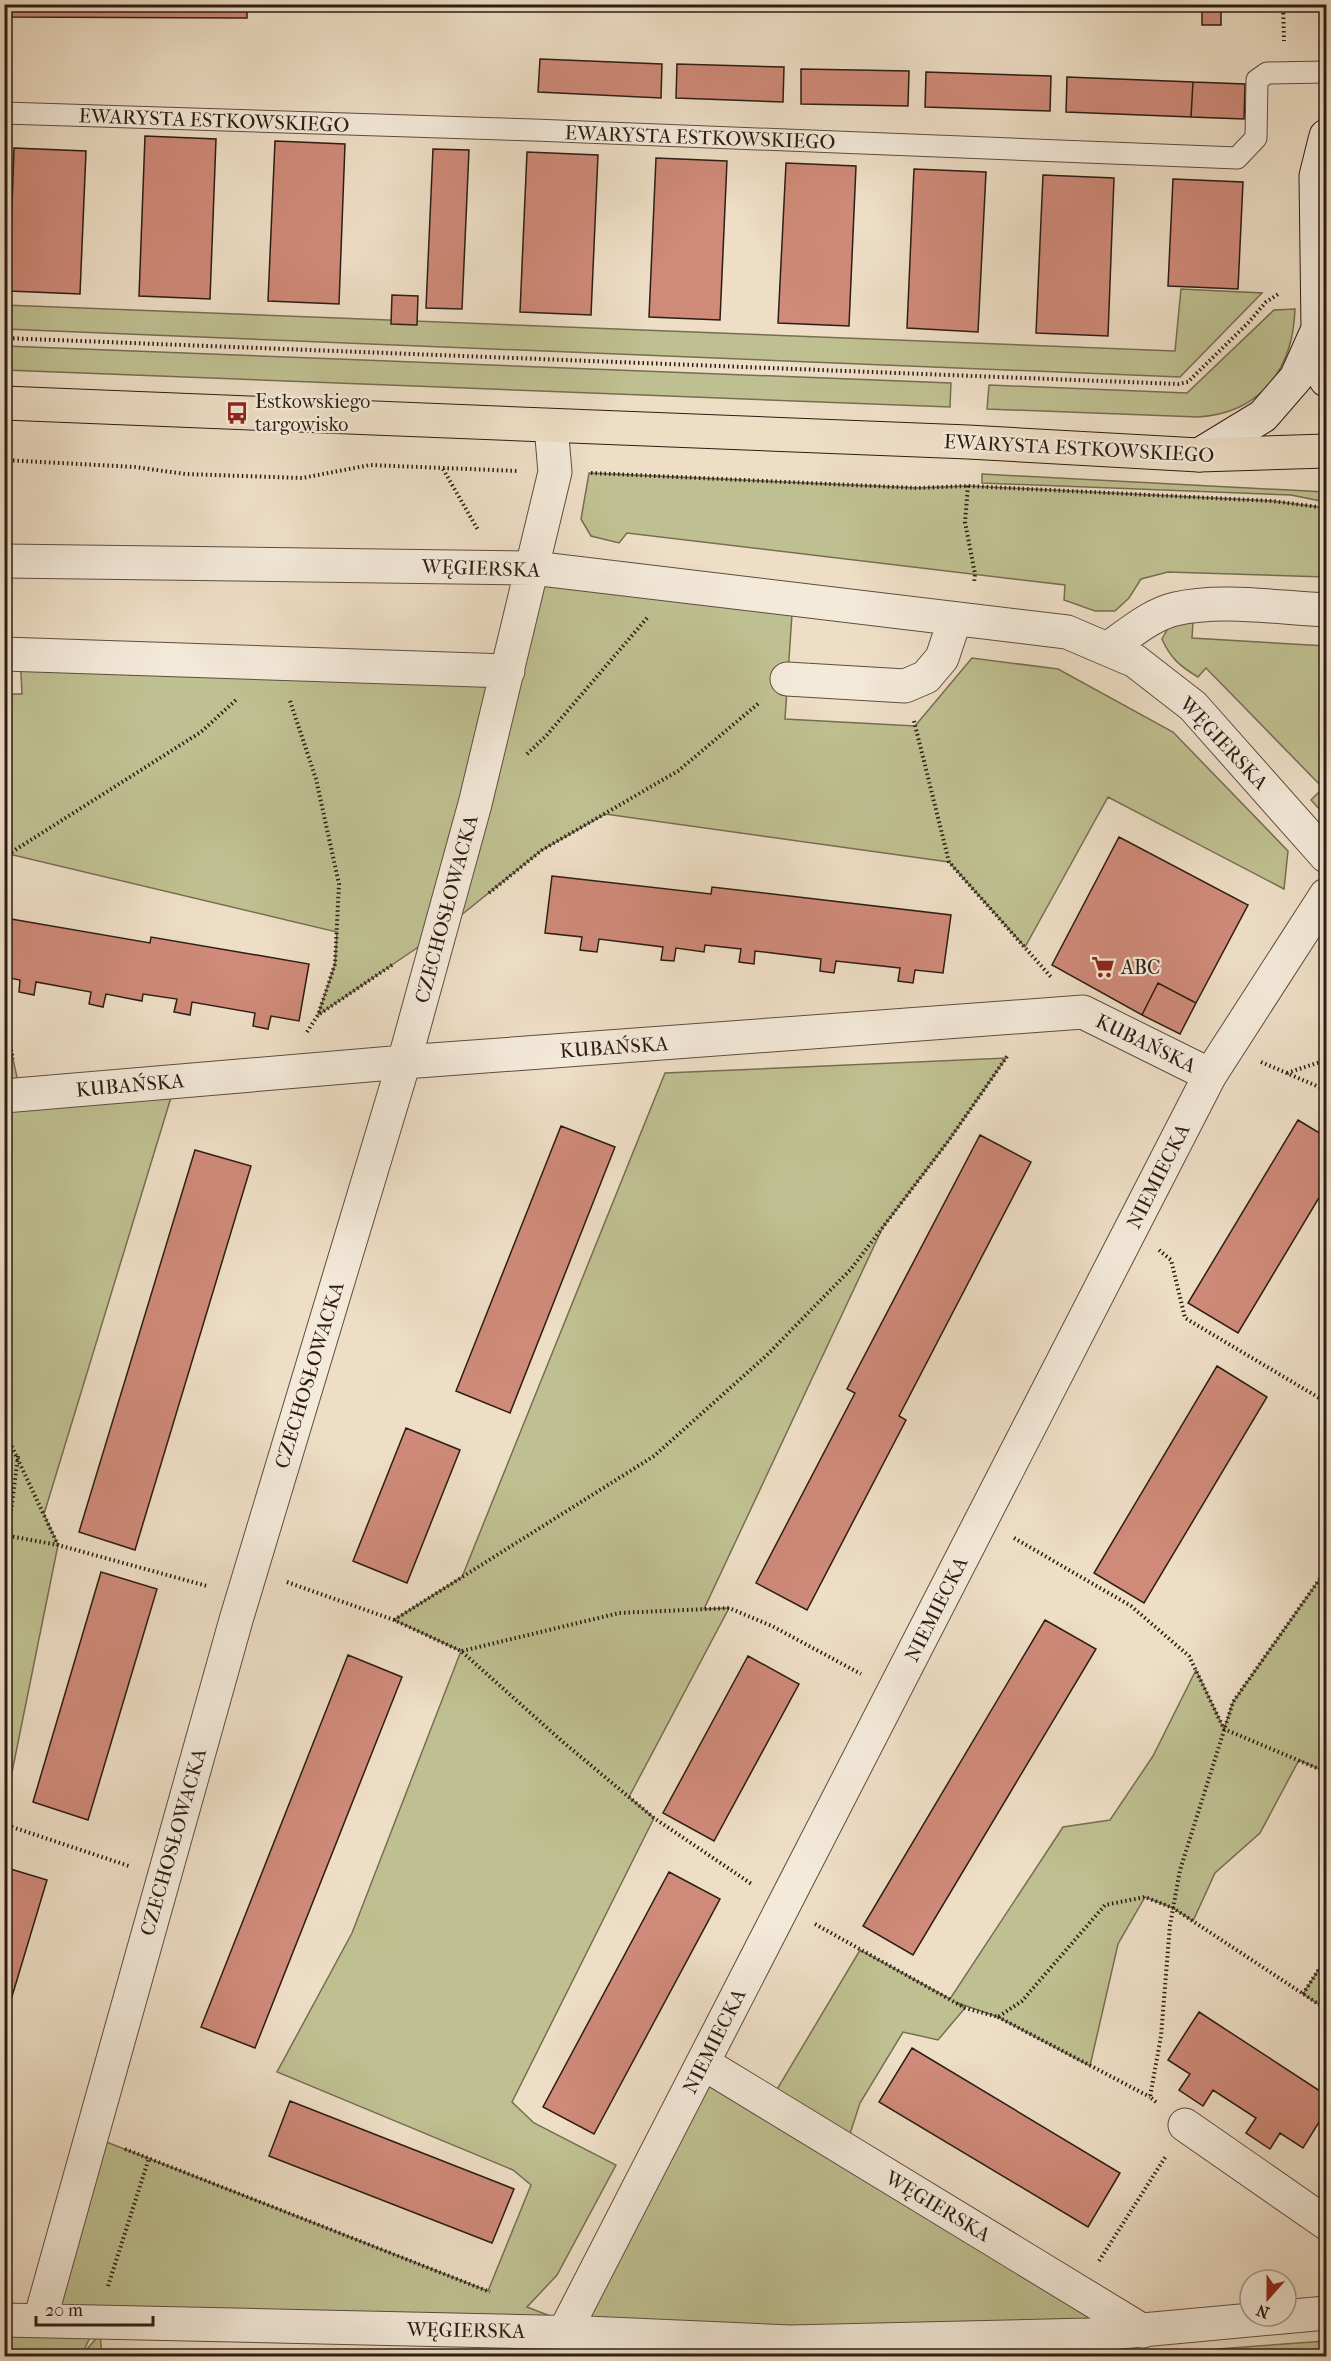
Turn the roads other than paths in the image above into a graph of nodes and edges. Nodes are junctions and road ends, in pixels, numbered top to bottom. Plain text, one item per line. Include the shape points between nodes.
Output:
1 (1326, 72) edge
2 (4, 113) edge
3 (1326, 136) edge
4 (1318, 329) junction
5 (1326, 380) edge
6 (4, 403) edge
7 (551, 426) junction
8 (1326, 451) edge
9 (1199, 455) junction
10 (4, 561) edge
11 (533, 568) junction
12 (1326, 610) edge
13 (962, 619) junction
14 (1107, 649) junction
15 (4, 654) edge
16 (508, 671) junction
17 (787, 679) road end
18 (1326, 856) edge
19 (1326, 895) edge
20 (404, 1062) junction
21 (1210, 1075) junction
22 (4, 1096) edge
23 (703, 2063) junction
24 (1185, 2125) road end
25 (1326, 2223) edge
26 (1326, 2313) edge
27 (4, 2320) edge
28 (40, 2320) junction
29 (1143, 2331) junction
30 (564, 2333) junction

1 - 2 lane, EWARYSTA ESTKOWSKIEGO via 1267,73 1257,80 1256,138 1237,158
3 - 4 street via 1316,176
4 - 5 street
4 - 9 street via 1296,378 1263,416
6 - 7 main road, EWARYSTA ESTKOWSKIEGO
7 - 9 main road, EWARYSTA ESTKOWSKIEGO
7 - 11 street, CZECHOSŁOWACKA via 555,472
8 - 9 main road, EWARYSTA ESTKOWSKIEGO
10 - 11 street, WĘGIERSKA
11 - 13 street, WĘGIERSKA
11 - 16 street, CZECHOSŁOWACKA
12 - 14 street via 1217,604 1174,609 1143,624
13 - 14 street, WĘGIERSKA via 1067,632
13 - 17 street via 942,658 926,677 905,686
14 - 18 street, WĘGIERSKA via 1136,661 1193,706
15 - 16 street
16 - 20 street, CZECHOSŁOWACKA
19 - 21 street, NIEMIECKA
20 - 21 street, KUBAŃSKA via 1083,1012
20 - 22 street, KUBAŃSKA
20 - 28 street, CZECHOSŁOWACKA via 243,1596
21 - 23 street, NIEMIECKA
23 - 29 street, WĘGIERSKA
23 - 30 street, NIEMIECKA
24 - 25 street
26 - 29 street, WĘGIERSKA
27 - 28 street, WĘGIERSKA
28 - 30 street, WĘGIERSKA
29 - 30 street, WĘGIERSKA via 790,2342

